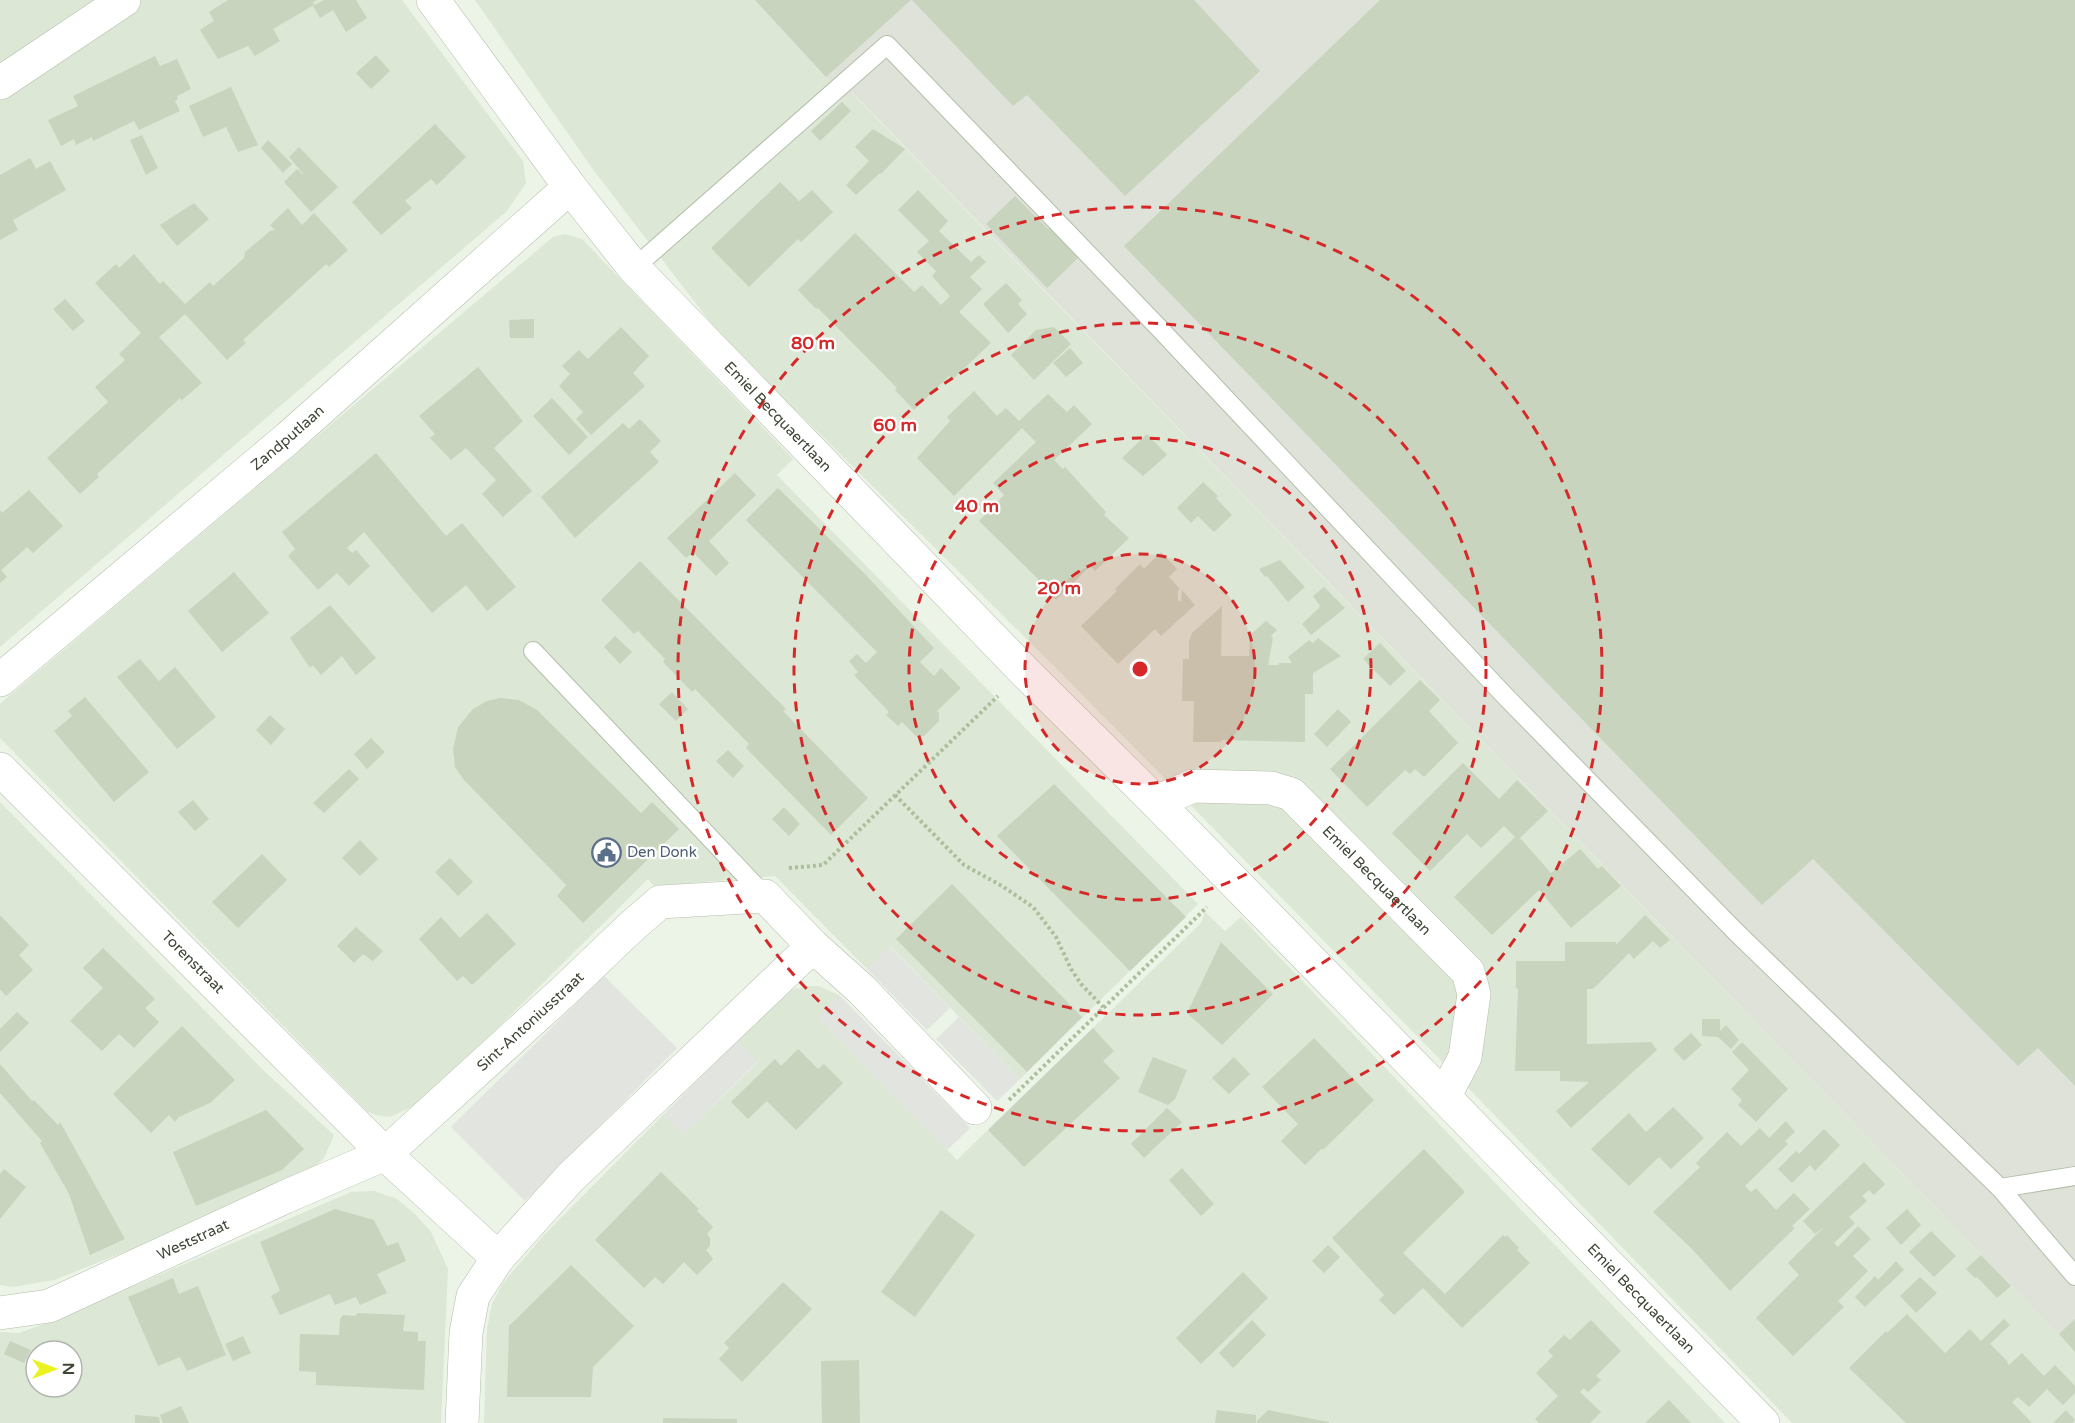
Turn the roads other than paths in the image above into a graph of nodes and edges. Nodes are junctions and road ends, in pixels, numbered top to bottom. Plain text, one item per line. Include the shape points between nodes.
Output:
1 (124, 0) edge
2 (433, 0) edge
3 (0, 83) edge
4 (570, 188) junction
5 (634, 268) junction
6 (533, 651) dead end
7 (0, 680) edge
8 (0, 770) edge
9 (1156, 802) junction
10 (765, 896) junction
11 (813, 946) junction
12 (1444, 1097) junction
13 (975, 1108) road end
14 (385, 1154) junction
15 (2075, 1176) edge
16 (2000, 1188) junction
17 (498, 1258) junction
18 (2075, 1276) edge
19 (0, 1313) edge
20 (462, 1423) edge
21 (1763, 1423) edge

1 - 3 street
2 - 4 street, Emiel Becquaertlaan
4 - 5 street, Emiel Becquaertlaan
4 - 7 street, Zandputlaan via 288,438
5 - 9 street, Emiel Becquaertlaan
5 - 16 lane via 887,45 1506,697 1736,932
6 - 10 lane
8 - 14 street, Torenstraat
9 - 12 street, Emiel Becquaertlaan
9 - 12 street, Emiel Becquaertlaan via 1193,786 1271,788 1291,794 1468,972 1474,994 1465,1057
10 - 11 street
10 - 14 street, Sint-Antoniusstraat via 660,902
11 - 13 street via 862,990
11 - 17 street via 570,1178
12 - 21 street, Emiel Becquaertlaan
14 - 17 street
14 - 19 street, Weststraat via 49,1306
15 - 16 lane
16 - 18 lane
17 - 20 street via 472,1296 465,1333

